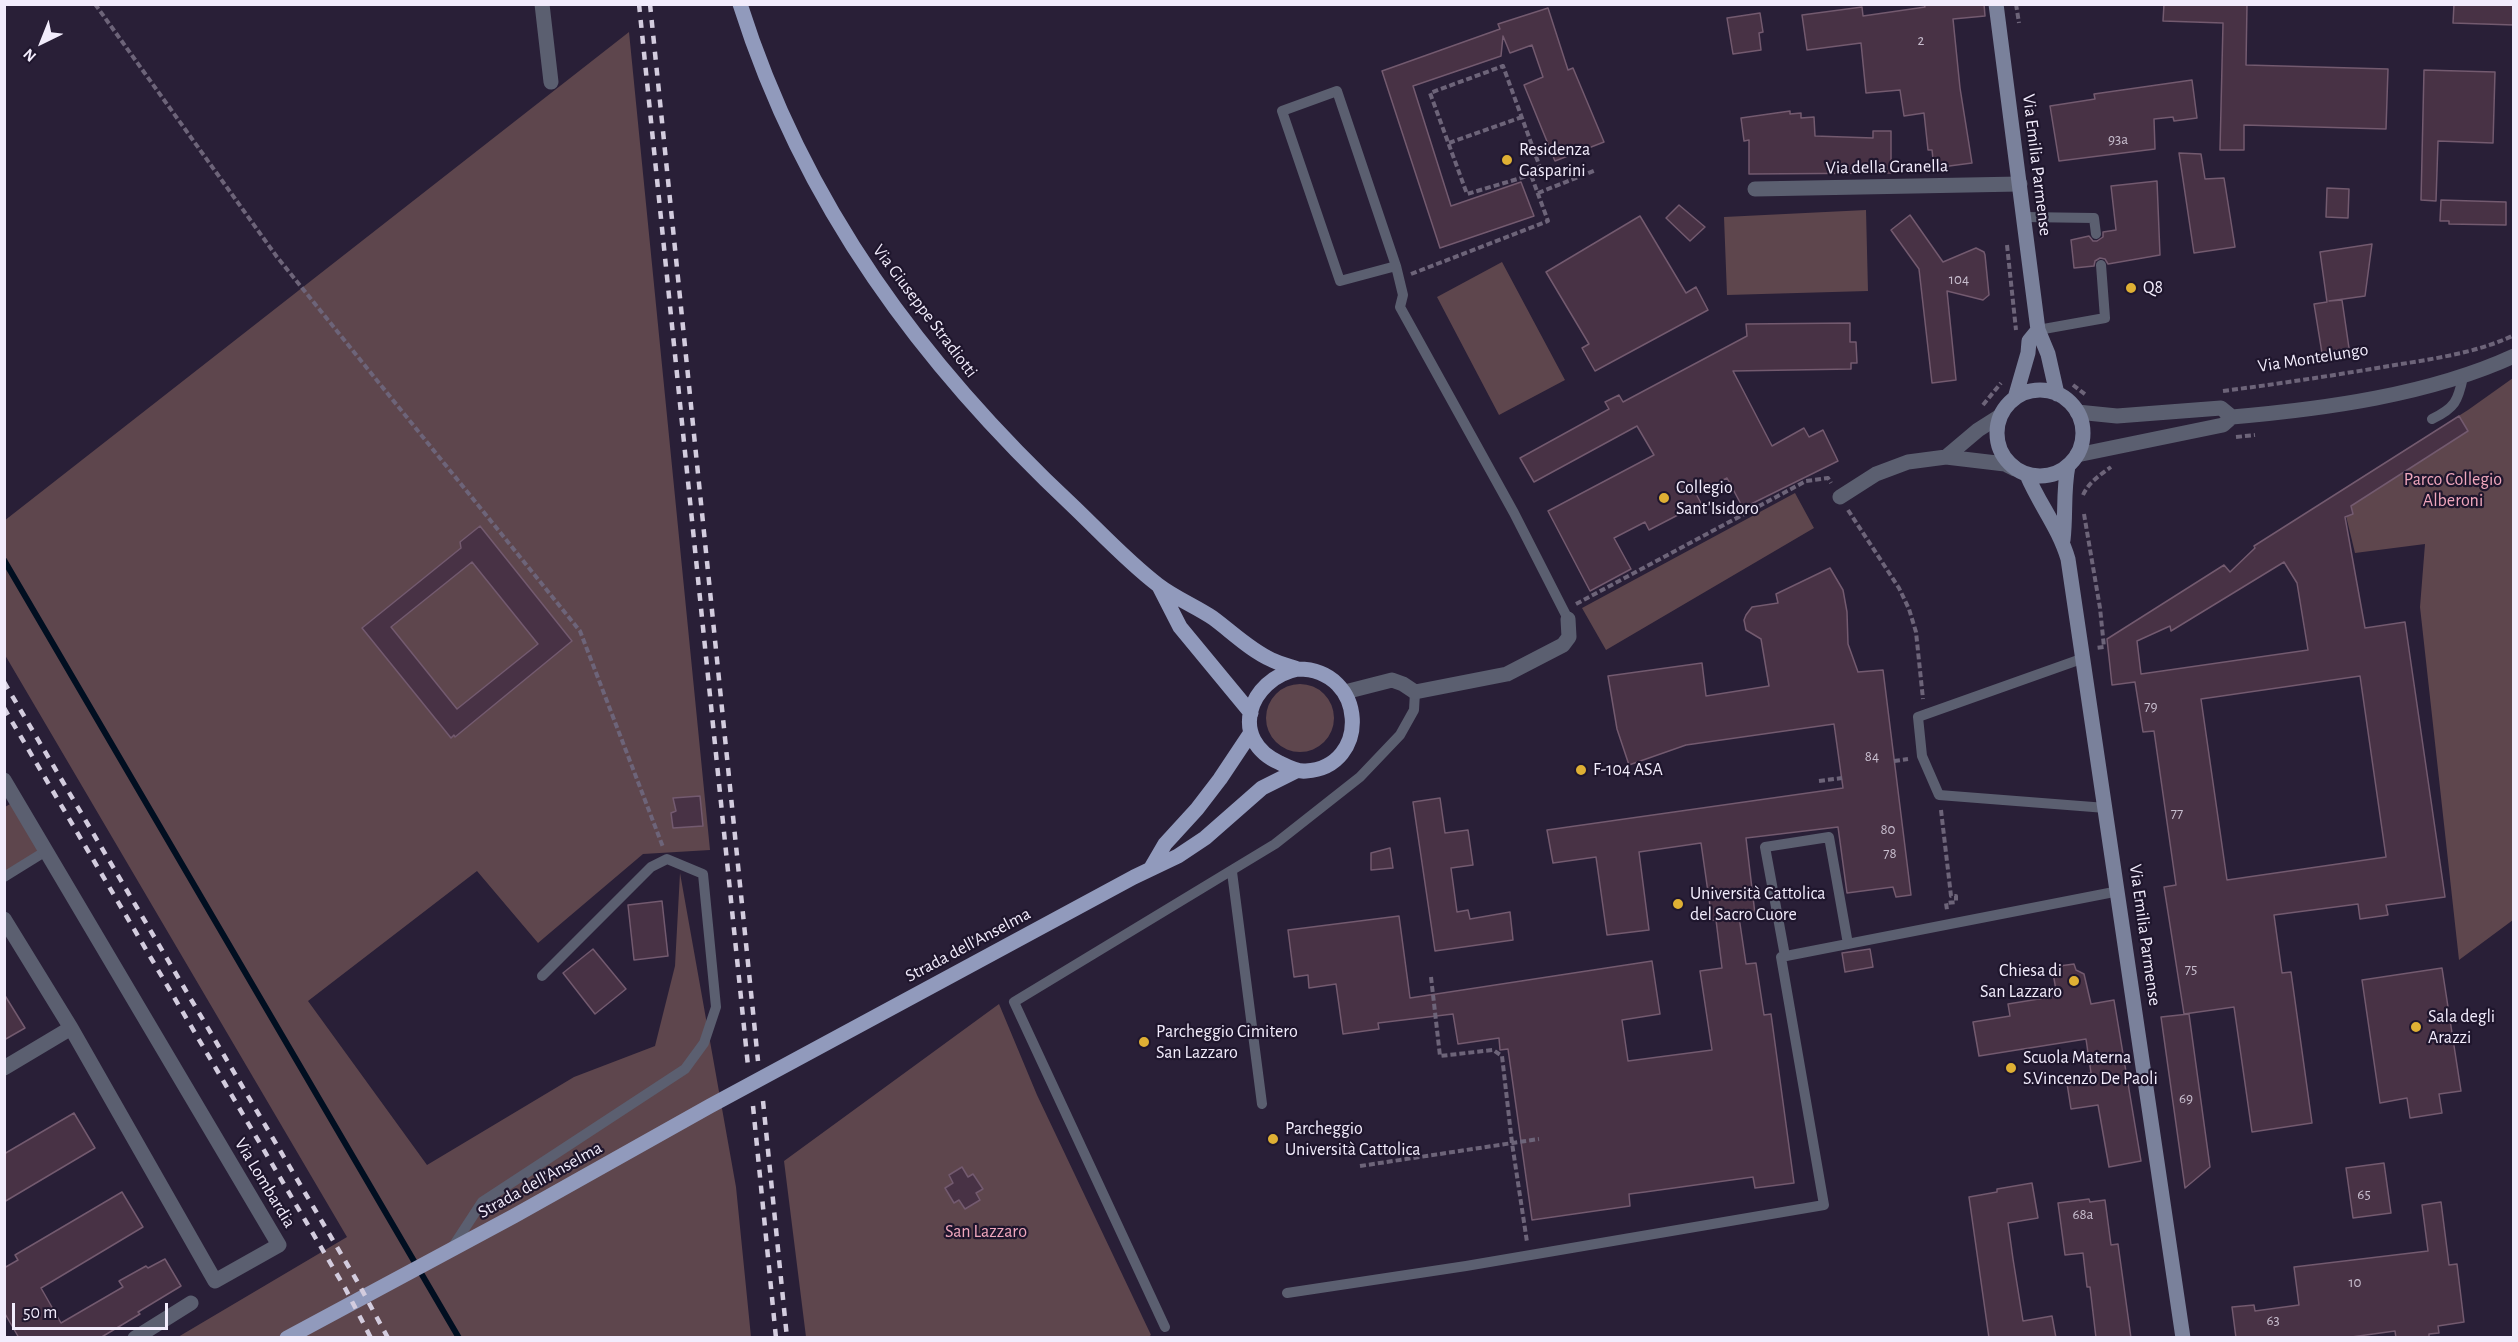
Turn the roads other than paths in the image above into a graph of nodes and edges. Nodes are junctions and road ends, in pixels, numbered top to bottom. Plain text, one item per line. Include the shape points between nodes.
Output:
1 (542, 4) edge
2 (741, 4) edge
3 (1996, 4) edge
4 (550, 82) dead end
5 (2020, 184) junction
6 (1755, 189) dead end
7 (2024, 217) junction
8 (2096, 234) dead end
9 (2101, 265) dead end
10 (1396, 266) junction
11 (2038, 330) junction
12 (2514, 356) edge
13 (2463, 377) junction
14 (2057, 394) junction
15 (2015, 398) junction
16 (2077, 412) junction
17 (2000, 416) junction
18 (2232, 417) junction
19 (2432, 418) dead end
20 (1946, 457) junction
21 (2072, 460) junction
22 (2021, 472) junction
23 (1840, 497) road end
24 (2062, 540) junction
25 (1159, 586) junction
26 (1566, 615) joint
27 (2084, 658) junction
28 (1298, 669) junction
29 (1345, 692) junction
30 (1416, 692) junction
31 (1251, 713) junction
32 (1250, 734) junction
33 (1296, 771) junction
34 (4, 780) edge
35 (2106, 808) junction
36 (46, 851) junction
37 (1150, 868) junction
38 (1232, 872) junction
39 (4, 877) edge
40 (2119, 891) junction
41 (4, 919) edge
42 (1848, 944) junction
43 (1783, 957) junction
44 (542, 976) dead end
45 (71, 1028) junction
46 (4, 1068) edge
47 (1262, 1104) dead end
48 (450, 1251) junction
49 (1287, 1293) dead end
50 (191, 1303) dead end
51 (1165, 1327) dead end
52 (135, 1338) edge
53 (287, 1338) edge
54 (2183, 1338) edge

1 - 4 street
2 - 25 main road, Via Giuseppe Stradiotti via 780,110 808,170 878,286 982,416
3 - 5 main road, Via Emilia Parmense
5 - 6 street, Via della Granella
5 - 7 main road, Via Emilia Parmense
7 - 8 lane via 2094,218
7 - 11 main road, Via Emilia Parmense
9 - 11 lane via 2105,318
10 - 10 lane via 1336,91 1282,111 1340,281
10 - 26 lane via 1403,295 1400,307
11 - 14 main road, Via Emilia Parmense
11 - 15 main road, Via Emilia Parmense via 2029,341
12 - 13 street
13 - 18 street via 2378,397
13 - 19 lane via 2458,400
14 - 15 main road via 2035,391
14 - 16 main road
15 - 17 main road, Via Emilia Parmense
16 - 18 street via 2117,416 2221,408
16 - 21 main road, Via Emilia Parmense via 2083,434
17 - 20 street
17 - 22 main road, Via Emilia Parmense via 2000,451
18 - 21 street via 2223,425
20 - 22 street via 2005,464
20 - 23 street via 1908,462 1876,474
21 - 22 main road via 2049,476
21 - 24 main road, Via Emilia Parmense via 2063,489 2066,512
22 - 24 main road, Via Emilia Parmense
24 - 27 main road, Via Emilia Parmense
25 - 28 main road, Via Giuseppe Stradiotti via 1264,655
25 - 31 main road, Via Giuseppe Stradiotti via 1180,627
26 - 30 street via 1569,637 1563,645 1506,674
27 - 35 main road, Via Emilia Parmense
27 - 35 lane via 1918,717 1922,756 1939,795
28 - 29 main road via 1332,678
28 - 31 main road via 1285,671 1264,685
29 - 30 street via 1392,680
29 - 33 main road via 1352,708 1353,726 1346,746 1340,755 1315,770
30 - 38 lane via 1409,722 1360,777 1275,844
31 - 32 main road
32 - 33 main road via 1260,750
32 - 37 main road, Strada dell'Anselma
33 - 37 main road, Strada dell'Anselma via 1262,788 1187,850
34 - 36 street, Via Lombardia
35 - 40 main road, Via Emilia Parmense
36 - 39 lane
36 - 45 street, Via Lombardia via 279,1245 215,1281
37 - 48 main road, Strada dell'Anselma
38 - 47 lane
38 - 51 lane via 1014,1002
40 - 42 lane
40 - 54 main road, Via Emilia Parmense
41 - 45 street, Via Lombardia
42 - 43 lane
42 - 43 lane via 1829,837 1765,847
43 - 49 lane via 1824,1205
44 - 48 lane via 651,867 668,859 703,874 716,1007 704,1043 685,1069 482,1202
45 - 46 street
48 - 53 main road, Strada dell'Anselma
50 - 52 street

